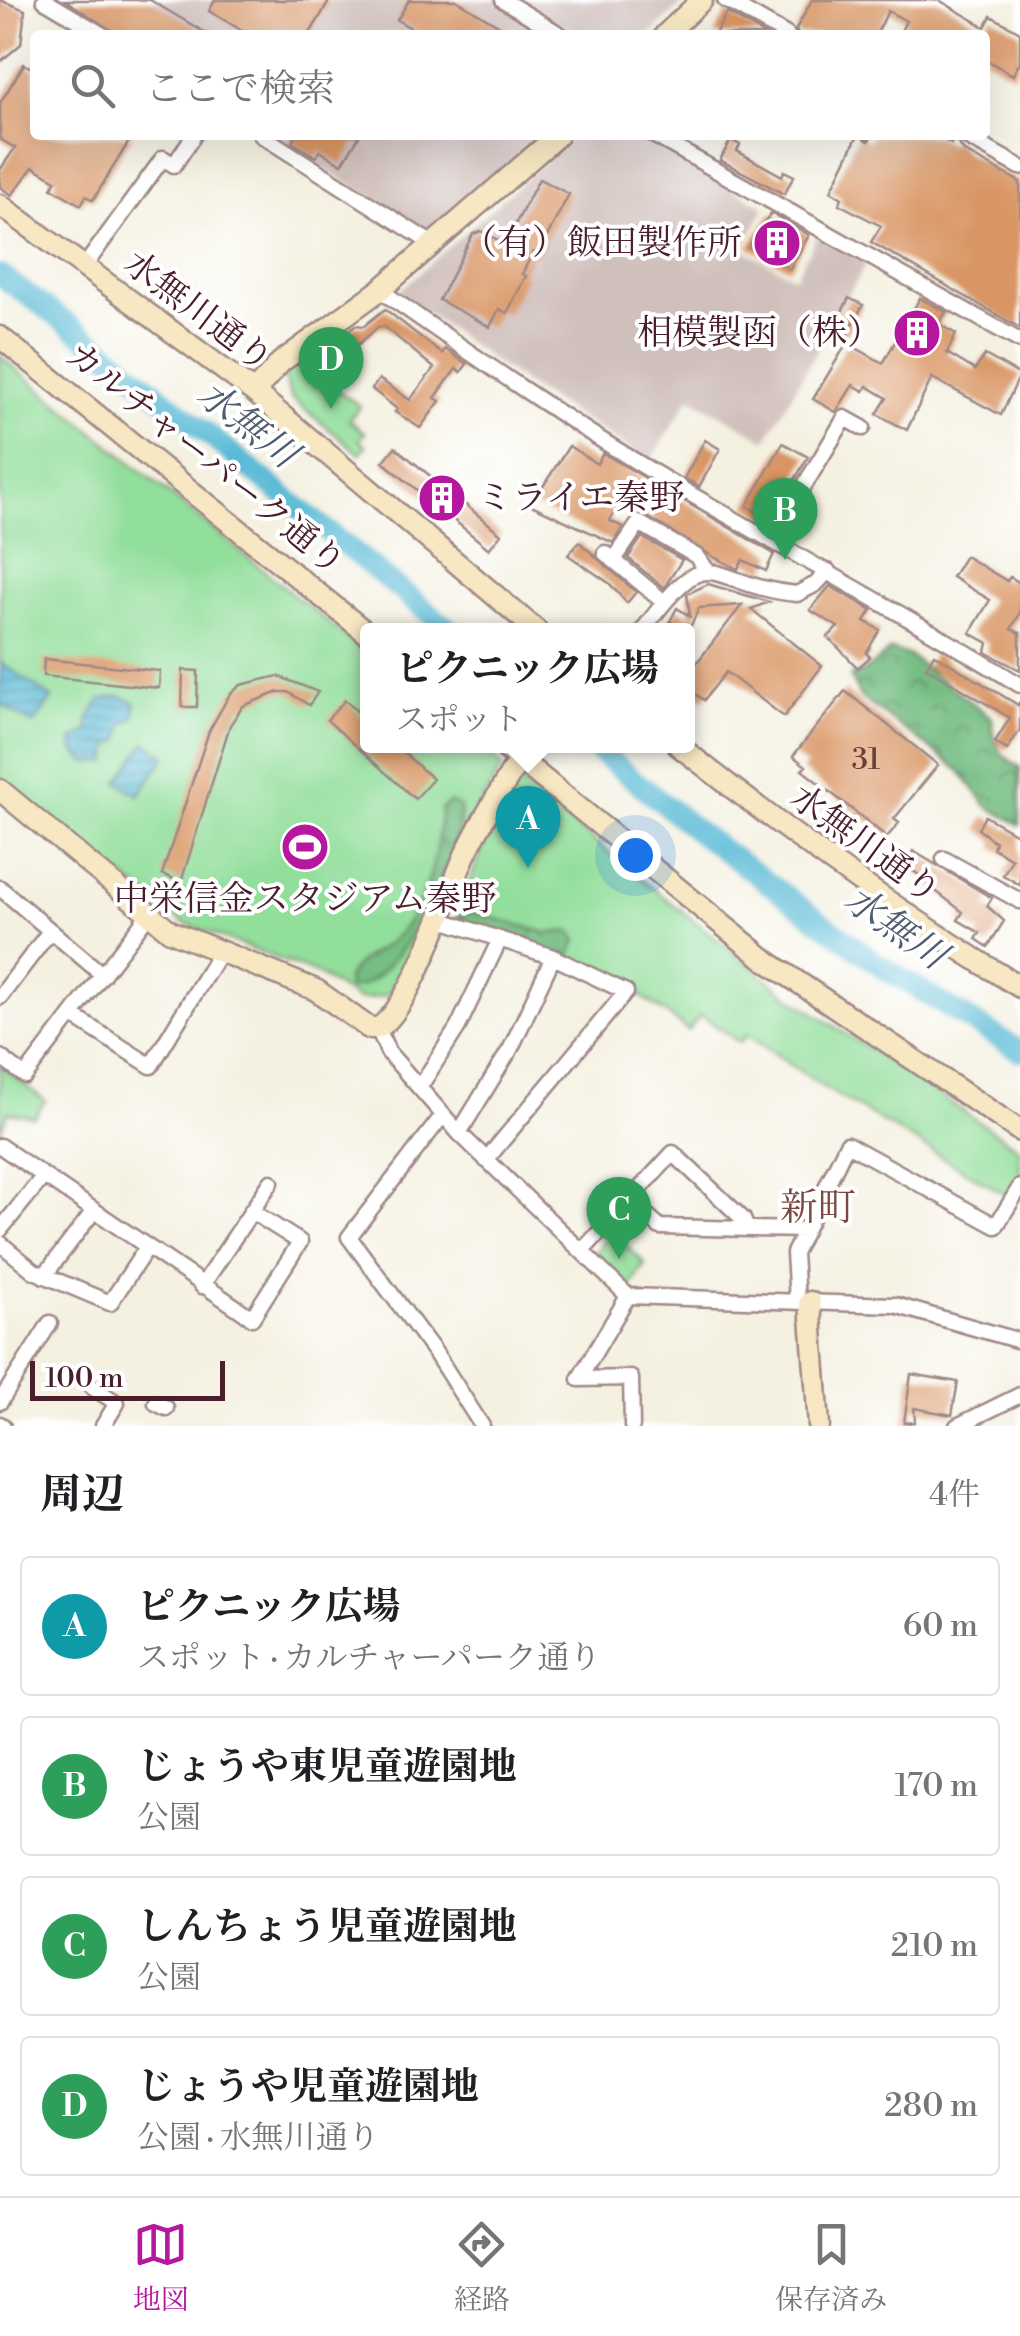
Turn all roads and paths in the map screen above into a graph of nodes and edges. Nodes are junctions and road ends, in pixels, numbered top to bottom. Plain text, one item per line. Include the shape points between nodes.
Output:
1 (44, 0) edge
2 (503, 0) edge
3 (702, 0) edge
4 (725, 0) edge
5 (95, 30) edge
6 (553, 30) edge
7 (670, 30) edge
8 (778, 30) edge
9 (191, 140) edge
10 (269, 140) edge
11 (552, 140) edge
12 (662, 140) edge
13 (973, 140) edge
14 (1020, 167) edge
15 (0, 205) edge
16 (434, 245) junction
17 (84, 267) junction
18 (380, 290) junction
19 (0, 337) edge
20 (1020, 342) edge
21 (254, 392) junction
22 (863, 428) dead end
23 (772, 539) junction
24 (708, 571) junction
25 (828, 571) junction
26 (664, 602) junction
27 (528, 623) edge
28 (648, 623) edge
29 (360, 628) edge
30 (1020, 686) edge
31 (511, 753) edge
32 (512, 753) edge
33 (689, 753) edge
34 (0, 790) edge
35 (944, 859) dead end
36 (0, 888) edge
37 (1020, 901) edge
38 (148, 915) junction
39 (439, 919) junction
40 (50, 931) junction
41 (500, 939) junction
42 (220, 952) junction
43 (553, 956) junction
44 (103, 975) junction
45 (6, 978) edge
46 (1020, 987) edge
47 (0, 997) edge
48 (73, 1016) junction
49 (378, 1028) junction
50 (0, 1057) edge
51 (421, 1086) junction
52 (443, 1115) junction
53 (1020, 1130) edge
54 (458, 1133) junction
55 (0, 1146) edge
56 (486, 1160) junction
57 (42, 1177) junction
58 (270, 1182) dead end
59 (1020, 1187) edge
60 (630, 1200) junction
61 (251, 1211) junction
62 (93, 1212) junction
63 (747, 1229) junction
64 (0, 1230) edge
65 (806, 1230) junction
66 (0, 1243) edge
67 (146, 1249) junction
68 (583, 1250) junction
69 (44, 1276) junction
70 (202, 1286) junction
71 (628, 1296) junction
72 (803, 1302) junction
73 (50, 1323) dead end
74 (1020, 1341) edge
75 (92, 1387) dead end
76 (1020, 1395) edge
77 (0, 1402) edge
78 (103, 1426) edge
79 (482, 1426) edge
80 (632, 1426) edge
81 (819, 1426) edge
82 (957, 1426) edge

1 - 5 street
2 - 6 street
3 - 7 street
4 - 8 street
9 - 17 street via 174,165 163,158
10 - 16 street
11 - 16 street
12 - 20 street
13 - 14 street
15 - 17 street, 水無川通り
16 - 18 street
17 - 21 street, 水無川通り
18 - 21 street via 280,362
18 - 23 street via 517,386
19 - 29 street, カルチャーパーク通り
21 - 27 street, 水無川通り
22 - 23 street via 845,418
23 - 25 street
24 - 25 street via 797,594
24 - 26 street via 686,578
24 - 26 street via 696,556 639,523 610,557
25 - 30 street
26 - 28 street
31 - 39 street
32 - 53 street via 768,962
33 - 46 street, 水無川通り via 844,870
34 - 38 street
35 - 37 street
36 - 40 street
38 - 42 street
38 - 44 street
39 - 41 street
39 - 49 street via 413,979
40 - 44 street
40 - 45 street
41 - 43 street
41 - 51 street
42 - 48 street via 151,1066
42 - 49 street via 316,990
43 - 54 street via 510,1048
43 - 56 street via 626,992
44 - 48 street
45 - 47 street
48 - 50 street via 25,1076
49 - 51 street via 388,1052
51 - 52 street
52 - 54 street
52 - 79 street via 349,1237
54 - 56 street
55 - 57 street
56 - 68 street
57 - 62 street
57 - 64 street
58 - 61 street
59 - 65 street via 996,1226 846,1144
60 - 63 street via 660,1228
60 - 63 street via 672,1153
60 - 68 street
61 - 70 street
61 - 70 street via 300,1242 252,1318
62 - 67 street
62 - 69 street
63 - 65 street
65 - 72 street via 794,1253
66 - 69 street
67 - 69 street via 110,1303
67 - 70 street
68 - 71 street
71 - 72 street
71 - 80 street via 579,1379 631,1378
72 - 74 street via 895,1305
72 - 81 street
73 - 77 street
75 - 78 street via 117,1403
76 - 82 street

